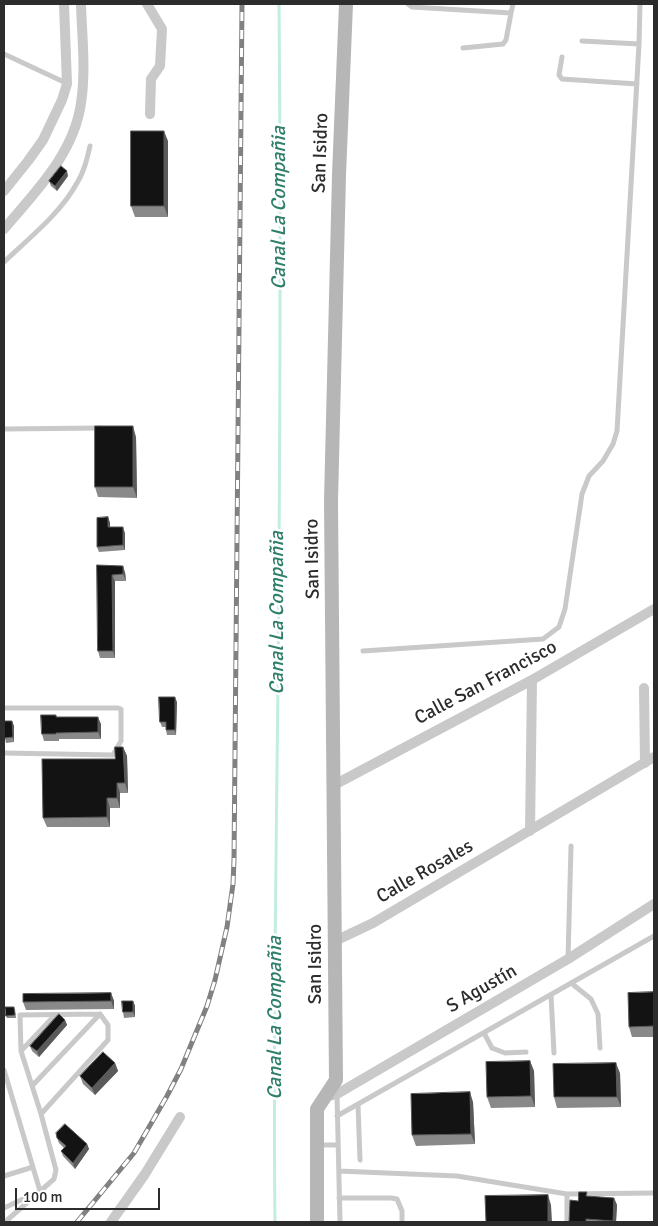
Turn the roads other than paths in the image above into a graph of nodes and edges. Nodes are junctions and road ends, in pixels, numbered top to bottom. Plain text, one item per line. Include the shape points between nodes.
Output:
1 (64, 4) edge
2 (81, 4) edge
3 (146, 4) edge
4 (346, 4) edge
5 (408, 4) edge
6 (513, 4) edge
7 (640, 4) edge
8 (510, 13) junction
9 (82, 38) junction
10 (65, 40) junction
11 (582, 41) dead end
12 (639, 44) junction
13 (463, 48) dead end
14 (4, 54) edge
15 (562, 57) dead end
16 (66, 84) junction
17 (637, 84) junction
18 (150, 114) dead end
19 (90, 146) dead end
20 (4, 191) edge
21 (4, 229) edge
22 (4, 262) edge
23 (109, 428) edge
24 (4, 429) edge
25 (654, 609) edge
26 (363, 651) dead end
27 (532, 680) junction
28 (644, 688) dead end
29 (4, 708) edge
30 (4, 753) edge
31 (654, 757) edge
32 (645, 763) junction
33 (334, 785) junction
34 (530, 831) junction
35 (571, 846) dead end
36 (654, 904) edge
37 (654, 936) edge
38 (335, 941) junction
39 (568, 959) junction
40 (571, 983) junction
41 (551, 995) junction
42 (100, 1014) junction
43 (55, 1015) junction
44 (484, 1033) junction
45 (600, 1048) dead end
46 (21, 1052) junction
47 (526, 1052) dead end
48 (554, 1053) dead end
49 (4, 1070) edge
50 (32, 1086) junction
51 (326, 1100) junction
52 (358, 1104) junction
53 (41, 1114) junction
54 (337, 1116) junction
55 (180, 1117) dead end
56 (317, 1145) junction
57 (338, 1145) junction
58 (360, 1160) dead end
59 (33, 1167) junction
60 (339, 1171) junction
61 (4, 1176) edge
62 (40, 1191) junction
63 (654, 1193) edge
64 (567, 1194) junction
65 (339, 1198) junction
66 (4, 1208) edge
67 (5, 1222) edge
68 (110, 1222) edge
69 (317, 1222) edge
70 (340, 1222) edge
71 (402, 1222) edge
72 (567, 1222) edge

1 - 10 street
2 - 9 street
3 - 18 street via 162,29 160,66 151,79
4 - 33 main road, San Isidro via 331,501
5 - 8 lane
6 - 8 lane
7 - 12 lane
8 - 13 lane via 506,40 502,44
9 - 10 street
9 - 21 street via 83,86 76,125 49,175
10 - 16 street
11 - 12 lane
12 - 17 lane
14 - 16 lane
15 - 17 lane via 559,75 562,79
16 - 20 street via 43,140
17 - 26 lane via 617,431 613,444 589,476 582,494 565,609 559,627 543,639
19 - 22 lane via 82,172 66,201
23 - 24 lane
25 - 27 street, Calle San Francisco
27 - 33 street, Calle San Francisco
27 - 34 street
28 - 32 street
29 - 30 lane via 121,709 121,741 113,757
31 - 32 street, Calle Rosales
32 - 34 street, Calle Rosales
33 - 38 main road, San Isidro
34 - 38 street, Calle Rosales via 374,923
35 - 39 lane
36 - 39 street, S Agustín
37 - 40 lane
38 - 51 main road, San Isidro via 336,1080
39 - 51 street, S Agustín
40 - 41 lane
40 - 45 lane via 591,999 598,1014
41 - 44 lane
41 - 48 lane
42 - 43 lane
42 - 50 lane
42 - 53 lane via 108,1025 108,1040
43 - 46 lane
43 - 46 lane via 20,1015
44 - 47 lane via 492,1048 505,1053
44 - 52 lane
46 - 50 lane
49 - 59 lane
50 - 53 lane
51 - 54 lane
51 - 56 main road
52 - 54 lane
52 - 58 lane
53 - 62 lane via 56,1170 54,1179
54 - 57 lane
55 - 68 street
56 - 57 lane
56 - 69 main road
57 - 60 lane
59 - 61 lane
59 - 62 lane
60 - 64 lane via 456,1176
60 - 65 lane
62 - 66 lane
62 - 67 lane
63 - 64 lane
64 - 72 lane
65 - 70 lane
65 - 71 lane via 398,1199

